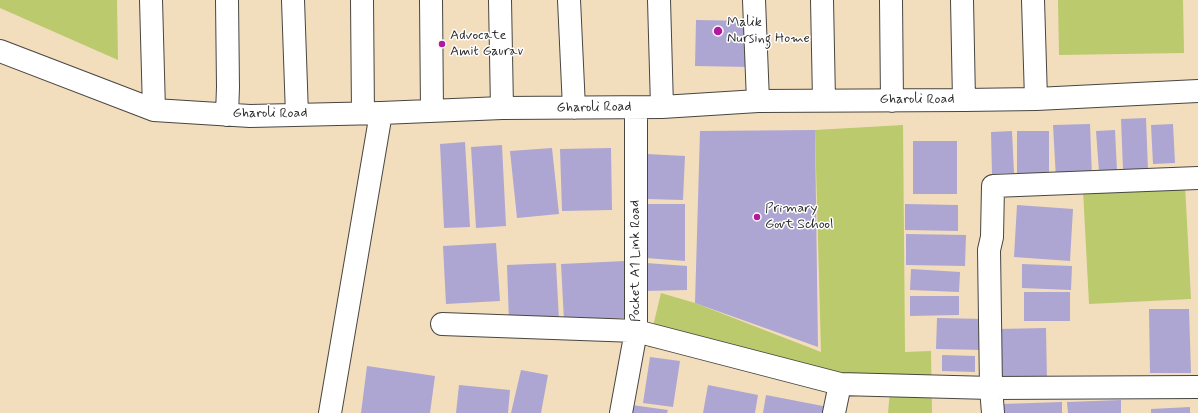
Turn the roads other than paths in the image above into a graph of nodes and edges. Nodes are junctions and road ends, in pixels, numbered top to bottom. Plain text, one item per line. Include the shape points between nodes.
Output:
1 (152, 0) edge
2 (227, 0) edge
3 (293, 0) edge
4 (362, 0) edge
5 (431, 0) edge
6 (500, 0) edge
7 (569, 0) edge
8 (659, 0) edge
9 (754, 0) edge
10 (822, 0) edge
11 (891, 0) edge
12 (962, 0) edge
13 (1033, 0) edge
14 (0, 51) edge
15 (1198, 91) edge
16 (1036, 99) junction
17 (824, 100) junction
18 (964, 100) junction
19 (758, 101) junction
20 (892, 101) junction
21 (662, 107) junction
22 (502, 108) junction
23 (574, 108) junction
24 (636, 108) junction
25 (154, 110) junction
26 (432, 110) junction
27 (372, 113) junction
28 (227, 115) junction
29 (297, 115) junction
30 (1198, 178) edge
31 (442, 324) dead end
32 (636, 331) junction
33 (840, 384) junction
34 (1198, 387) edge
35 (991, 388) junction
36 (330, 413) edge
37 (621, 413) edge
38 (834, 413) edge
39 (993, 413) edge

1 - 25 street
2 - 28 street
3 - 29 street
4 - 27 street
5 - 26 street
6 - 22 street
7 - 23 street
8 - 21 street
9 - 19 street
10 - 17 street
11 - 20 street
12 - 18 street
13 - 16 street
14 - 25 street, Gharoli Road
15 - 16 street, Gharoli Road
16 - 18 street, Gharoli Road
17 - 19 street, Gharoli Road
17 - 20 street, Gharoli Road
18 - 20 street, Gharoli Road
19 - 21 street, Gharoli Road
21 - 24 street, Gharoli Road
22 - 23 street, Gharoli Road
22 - 26 street, Gharoli Road
23 - 24 street, Gharoli Road
24 - 32 street, Pocket A1 Link Road
25 - 28 street, Gharoli Road
26 - 27 street, Gharoli Road
27 - 29 street, Gharoli Road
27 - 36 street
28 - 29 street, Gharoli Road
30 - 35 street via 993,186 992,237 989,250
31 - 32 street
32 - 33 street
32 - 37 street, Pocket A1 Link Road
33 - 35 street
33 - 38 street
34 - 35 street
35 - 39 street

